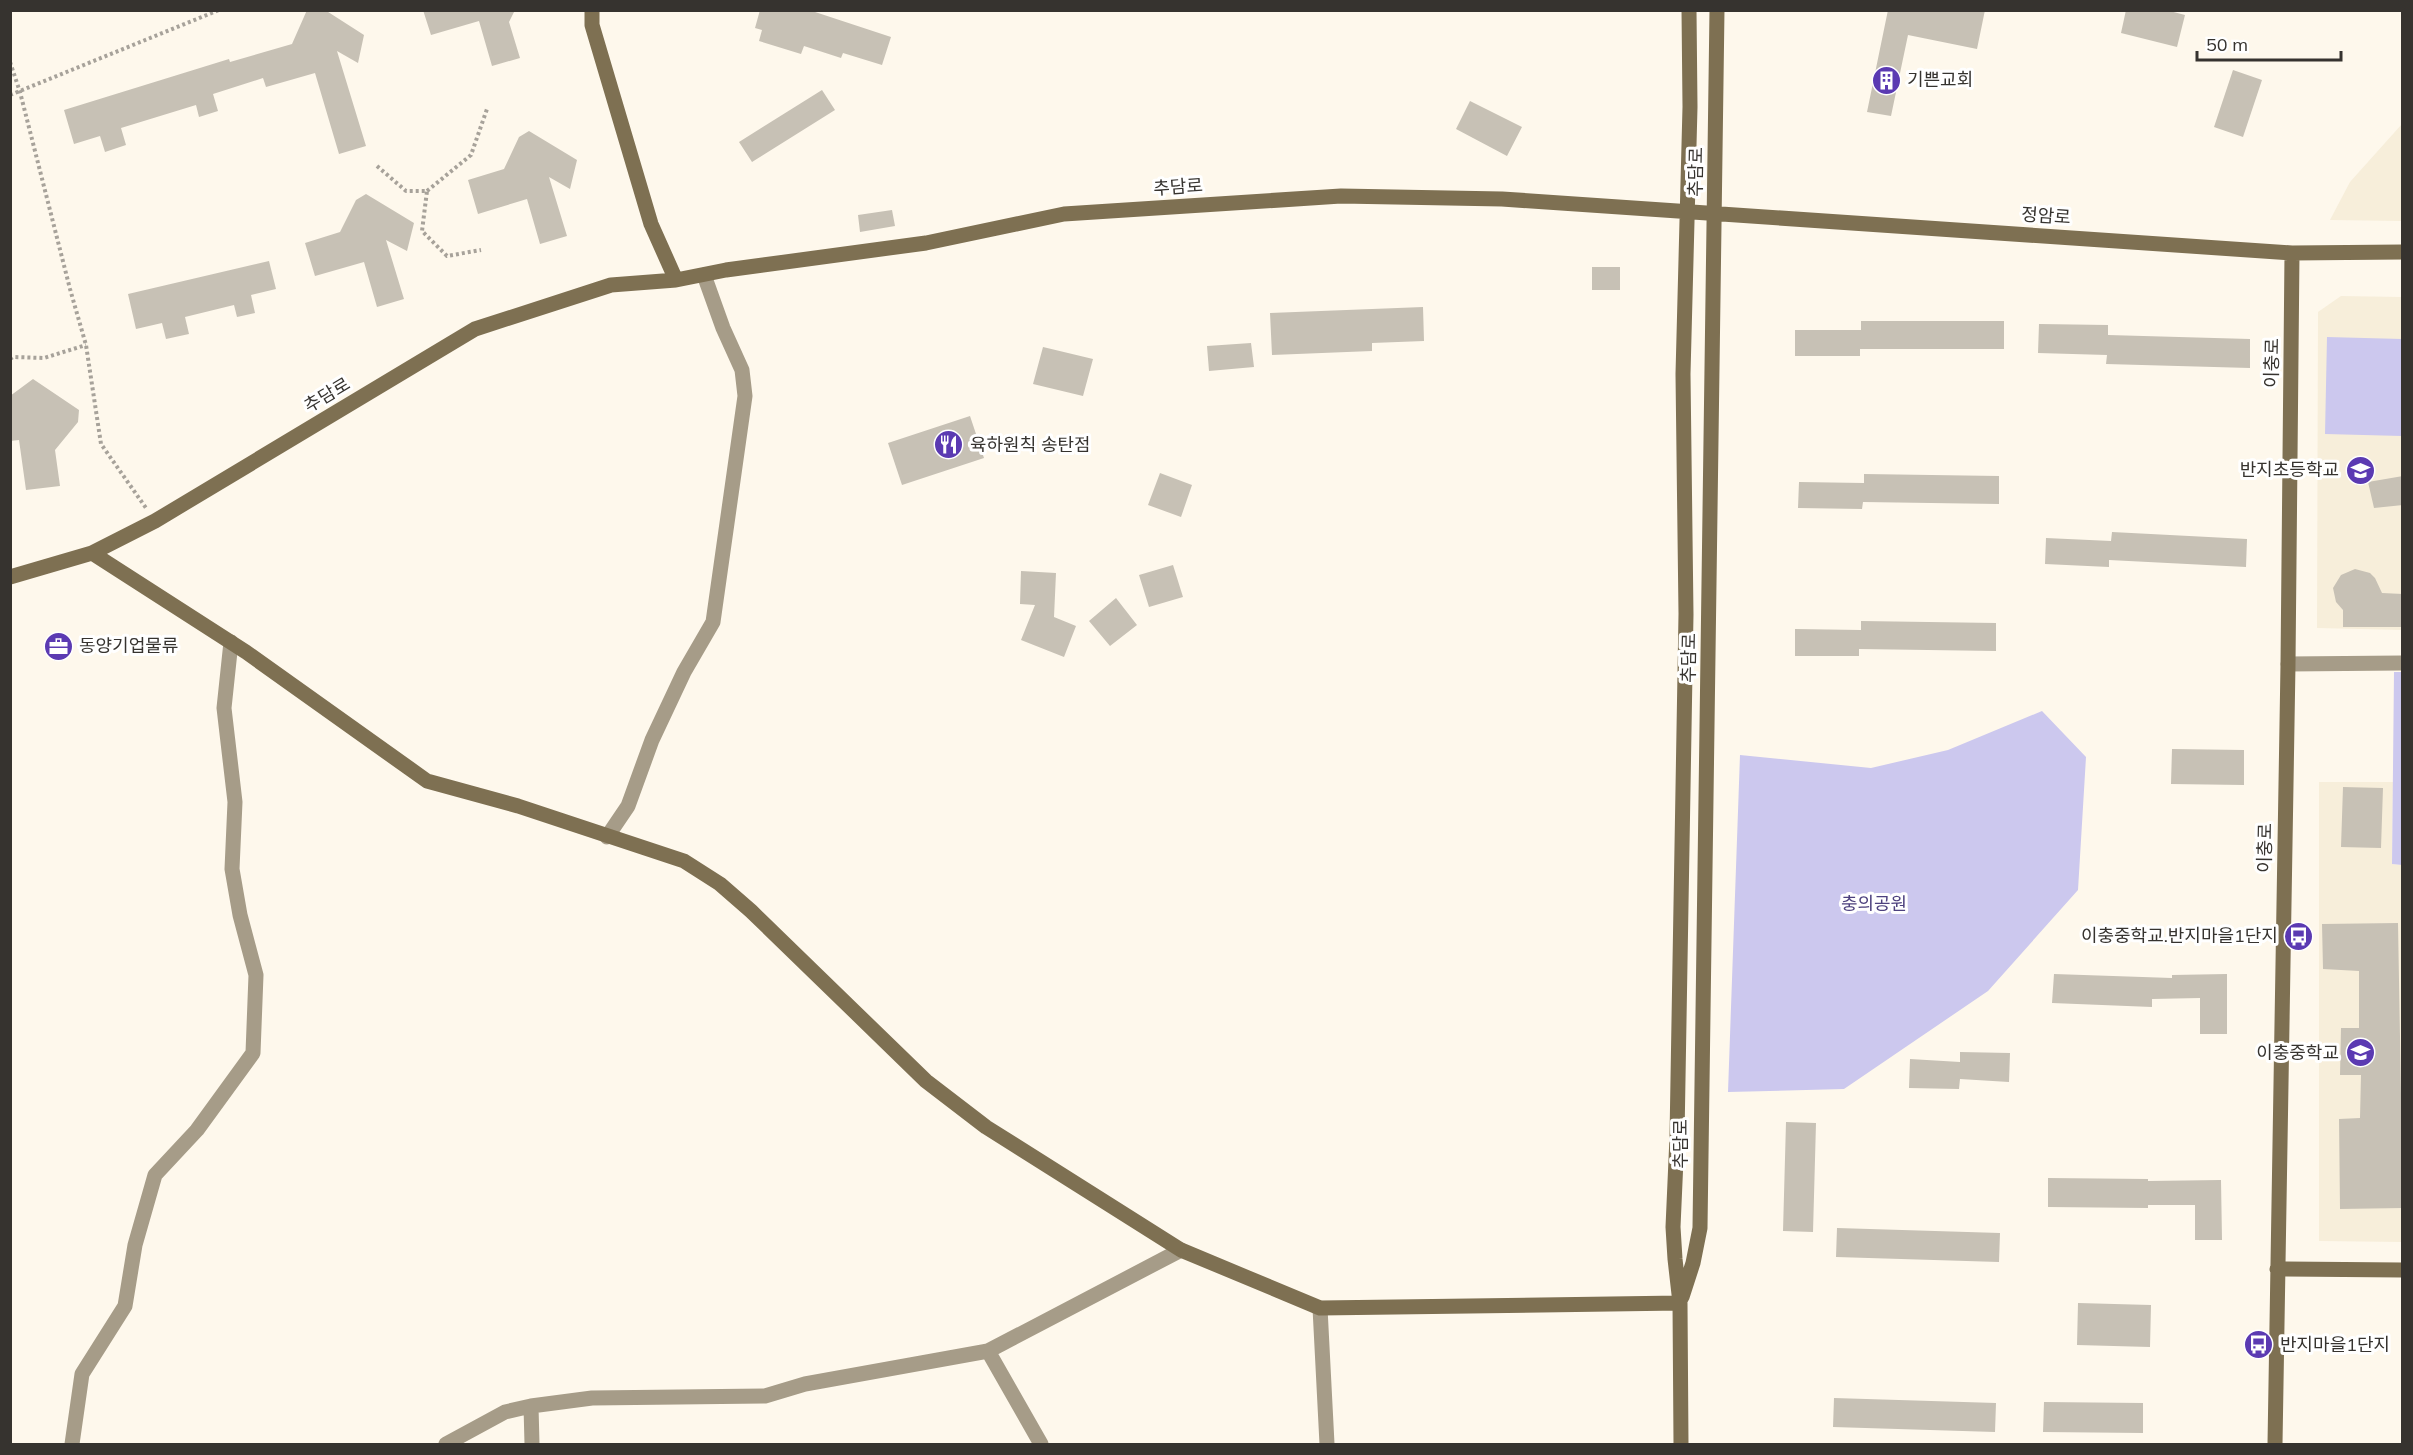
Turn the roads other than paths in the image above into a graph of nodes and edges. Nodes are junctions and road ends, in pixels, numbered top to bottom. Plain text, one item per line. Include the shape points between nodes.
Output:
1 (592, 10) edge
2 (1689, 10) edge
3 (1717, 10) edge
4 (1688, 210) junction
5 (1715, 212) junction
6 (2403, 252) edge
7 (2292, 253) junction
8 (704, 275) junction
9 (676, 280) junction
10 (92, 553) junction
11 (10, 577) edge
12 (231, 642) junction
13 (2403, 663) edge
14 (2288, 664) junction
15 (607, 837) junction
16 (1181, 1250) junction
17 (2277, 1269) junction
18 (2403, 1270) edge
19 (1680, 1303) junction
20 (1320, 1308) junction
21 (988, 1351) junction
22 (531, 1406) junction
23 (72, 1444) edge
24 (446, 1444) edge
25 (532, 1444) edge
26 (1041, 1444) edge
27 (1327, 1444) edge
28 (1681, 1444) edge
29 (2275, 1444) edge

1 - 9 street via 592,25 651,224
2 - 4 street, 추담로
3 - 5 street, 추담로
4 - 5 street, 정암로
4 - 8 street, 추담로 via 1502,199 1341,196 1064,214 926,243
4 - 19 street, 추담로 via 1683,374 1686,649 1674,1227
5 - 7 street, 정암로
5 - 19 street, 추담로 via 1700,1228
6 - 7 street, 정암로
7 - 14 street, 이충로
8 - 9 street, 추담로
8 - 15 street via 742,370 745,396 713,622 684,672 627,806
9 - 10 street, 추담로 via 610,285 475,329 155,521
10 - 11 street, 추담로
10 - 12 street
12 - 15 street via 427,781 518,806
12 - 23 street via 224,708 235,802 232,869 256,975 253,1053 197,1130 155,1175 135,1245 125,1305 82,1374
13 - 14 street
14 - 17 street, 이충로
15 - 16 street via 684,861 720,884 926,1081 986,1127
16 - 20 street
16 - 21 street
17 - 18 street
17 - 29 street, 이충로
19 - 20 street
19 - 28 street, 추담로
20 - 27 street
21 - 22 street via 805,1384 765,1396 592,1398
21 - 26 street
22 - 24 street via 505,1412
22 - 25 street

